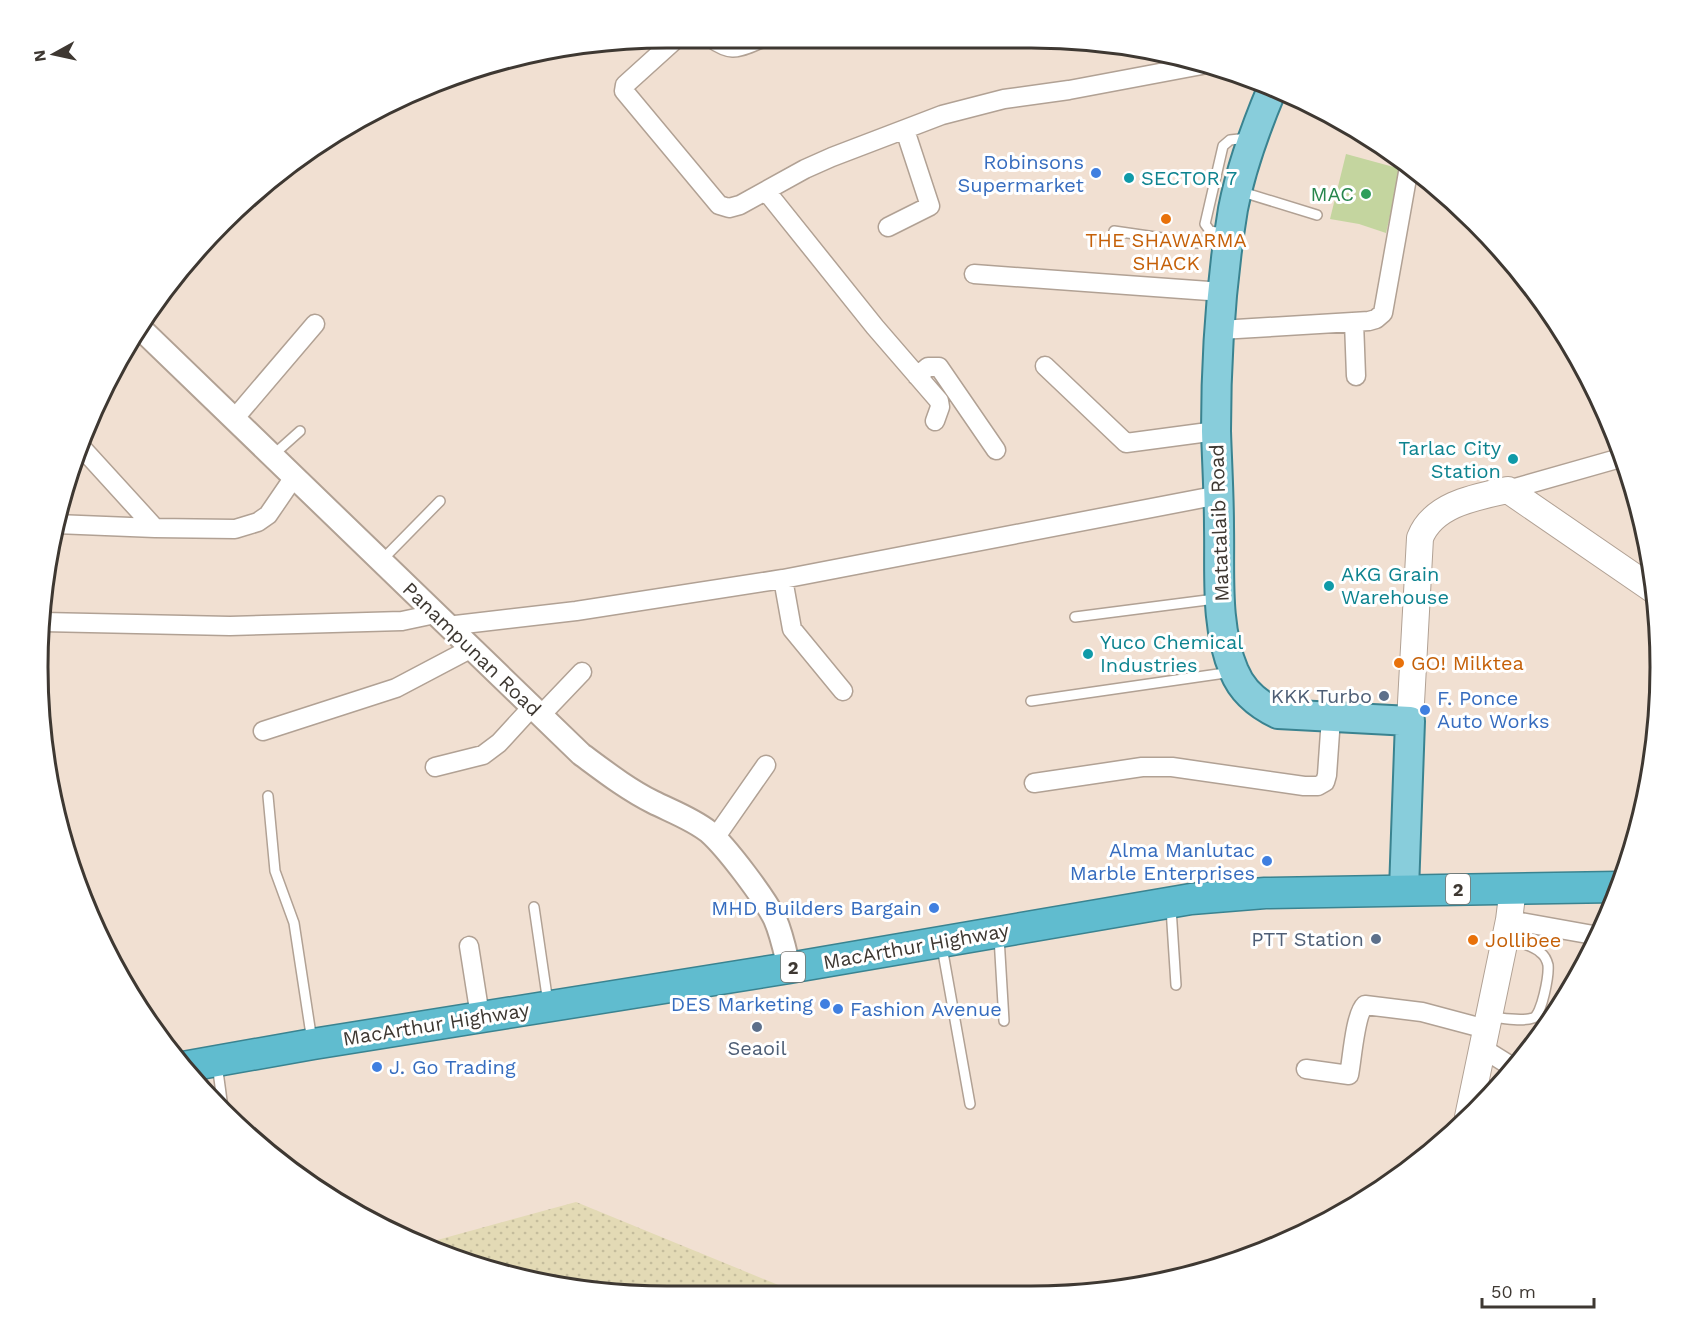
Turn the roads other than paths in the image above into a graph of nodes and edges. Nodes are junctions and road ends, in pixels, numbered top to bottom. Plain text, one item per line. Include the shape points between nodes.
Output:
1 (666, 48) edge
2 (1170, 64) edge
3 (1269, 96) edge
4 (905, 130) junction
5 (1253, 138) junction
6 (1407, 176) edge
7 (1237, 190) junction
8 (766, 191) junction
9 (1317, 215) dead end
10 (888, 227) dead end
11 (1114, 231) dead end
12 (1220, 233) junction
13 (974, 274) dead end
14 (1223, 292) junction
15 (1354, 322) junction
16 (315, 324) dead end
17 (1220, 330) junction
18 (146, 333) edge
19 (1046, 366) dead end
20 (916, 376) junction
21 (1356, 376) dead end
22 (234, 419) junction
23 (935, 421) dead end
24 (300, 431) dead end
25 (1216, 431) junction
26 (996, 450) dead end
27 (87, 453) edge
28 (272, 456) junction
29 (1614, 460) edge
30 (294, 477) junction
31 (1508, 490) junction
32 (1219, 495) junction
33 (440, 501) dead end
34 (65, 524) edge
35 (155, 528) junction
36 (381, 562) junction
37 (783, 579) junction
38 (1645, 584) edge
39 (1221, 598) junction
40 (1075, 617) dead end
41 (441, 620) junction
42 (49, 622) edge
43 (470, 649) junction
44 (582, 672) dead end
45 (1234, 672) junction
46 (843, 691) dead end
47 (1031, 701) dead end
48 (536, 712) junction
49 (1331, 718) junction
50 (1410, 721) junction
51 (263, 731) dead end
52 (766, 765) dead end
53 (435, 767) dead end
54 (1034, 783) dead end
55 (268, 796) dead end
56 (715, 838) junction
57 (1609, 887) edge
58 (1513, 888) junction
59 (1404, 890) junction
60 (1170, 902) junction
61 (534, 907) dead end
62 (1507, 929) junction
63 (998, 932) junction
64 (1589, 935) edge
65 (941, 942) junction
66 (469, 946) dead end
67 (789, 968) junction
68 (1176, 984) dead end
69 (548, 1005) junction
70 (480, 1016) junction
71 (1004, 1021) dead end
72 (1485, 1031) junction
73 (313, 1044) junction
74 (216, 1061) junction
75 (1508, 1061) edge
76 (194, 1065) edge
77 (1306, 1069) dead end
78 (221, 1096) edge
79 (1471, 1103) edge
80 (970, 1104) dead end

1 - 8 street via 624,90 719,205 740,205
2 - 4 street via 1070,90 1004,99 942,115
3 - 5 main road, Matatalaib Road
4 - 8 street via 832,157
4 - 10 street via 930,206
5 - 7 main road, Matatalaib Road
5 - 12 lane via 1230,140 1223,146 1205,224
6 - 15 street via 1383,314 1369,321
7 - 9 lane
7 - 12 main road, Matatalaib Road
8 - 20 street
11 - 12 lane via 1197,243
12 - 14 main road, Matatalaib Road
13 - 14 street
14 - 17 main road, Matatalaib Road
15 - 17 street
15 - 21 street
16 - 22 street
17 - 25 main road, Matatalaib Road
18 - 22 street, Panampunan Road
19 - 25 street via 1126,443
20 - 23 street via 939,401
20 - 26 street via 928,367 939,367
22 - 28 street, Panampunan Road
24 - 28 lane
25 - 32 main road, Matatalaib Road
27 - 35 street
28 - 30 street, Panampunan Road
29 - 31 street
30 - 35 street via 268,515 258,522 224,530
30 - 36 street, Panampunan Road
31 - 38 main road
31 - 50 main road via 1450,507 1422,531
32 - 37 street
32 - 39 main road, Matatalaib Road
33 - 36 lane
34 - 35 street
36 - 41 street, Panampunan Road
37 - 41 street via 576,611
37 - 46 street via 792,628
39 - 40 lane
39 - 45 main road, Matatalaib Road via 1224,639
41 - 42 street via 242,625
41 - 43 street, Panampunan Road
43 - 48 street, Panampunan Road
43 - 51 street via 396,688
44 - 48 street
45 - 47 lane
45 - 49 main road, Matatalaib Road via 1254,699 1278,714
48 - 53 street via 483,755
48 - 56 street, Panampunan Road via 580,754 615,780
49 - 50 main road, Matatalaib Road
49 - 54 street via 1327,775 1318,786 1172,767 1142,767
50 - 59 main road
52 - 56 street
55 - 73 lane via 275,871 294,923
56 - 67 street, Panampunan Road via 774,919
57 - 58 highway, MacArthur Highway / 2
58 - 59 highway, MacArthur Highway / 2
58 - 62 main road
59 - 60 highway, MacArthur Highway / 2 via 1265,893
60 - 63 highway, MacArthur Highway / 2
60 - 68 lane
61 - 69 lane
62 - 64 street
62 - 72 main road
62 - 72 lane via 1538,949 1548,963 1548,975 1537,1016
63 - 65 highway, MacArthur Highway / 2
63 - 71 lane
65 - 67 highway, MacArthur Highway / 2
65 - 80 lane
66 - 70 street
67 - 69 highway, MacArthur Highway / 2
69 - 70 highway, MacArthur Highway / 2
70 - 73 highway, MacArthur Highway / 2
72 - 75 street
72 - 77 street via 1422,1012 1365,1005 1361,1009 1349,1075
72 - 79 main road
73 - 74 highway, MacArthur Highway / 2
74 - 76 highway, MacArthur Highway / 2
74 - 78 lane

